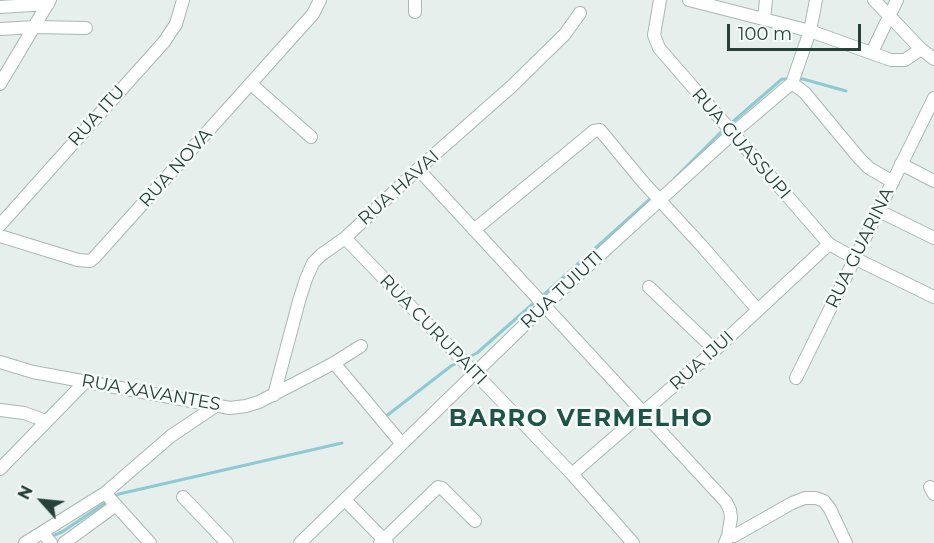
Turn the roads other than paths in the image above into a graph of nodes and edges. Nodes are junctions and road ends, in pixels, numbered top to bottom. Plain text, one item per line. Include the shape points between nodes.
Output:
1 (183, 0) edge
2 (660, 0) edge
3 (689, 0) edge
4 (766, 0) edge
5 (816, 0) edge
6 (874, 0) edge
7 (897, 0) edge
8 (320, 1) edge
9 (49, 2) edge
10 (714, 3) edge
11 (0, 7) edge
12 (580, 13) dead end
13 (888, 16) junction
14 (764, 19) junction
15 (35, 27) junction
16 (86, 28) dead end
17 (0, 29) edge
18 (810, 31) junction
19 (921, 49) junction
20 (872, 52) junction
21 (934, 58) edge
22 (793, 79) junction
23 (0, 84) edge
24 (251, 84) junction
25 (934, 98) edge
26 (928, 122) edge
27 (730, 130) junction
28 (310, 137) dead end
29 (901, 165) junction
30 (418, 170) junction
31 (934, 181) edge
32 (893, 182) junction
33 (655, 196) junction
34 (879, 211) junction
35 (0, 225) edge
36 (474, 230) junction
37 (0, 236) edge
38 (345, 238) junction
39 (934, 238) edge
40 (829, 244) junction
41 (856, 259) junction
42 (650, 287) dead end
43 (934, 297) edge
44 (540, 303) junction
45 (758, 310) junction
46 (361, 346) dead end
47 (715, 350) junction
48 (0, 362) edge
49 (334, 363) junction
50 (474, 374) junction
51 (796, 378) dead end
52 (86, 381) junction
53 (274, 395) junction
54 (216, 405) junction
55 (0, 410) edge
56 (643, 414) junction
57 (46, 421) junction
58 (402, 444) junction
59 (0, 469) edge
60 (572, 474) junction
61 (183, 497) dead end
62 (111, 500) junction
63 (345, 500) junction
64 (475, 521) dead end
65 (46, 537) edge
66 (732, 540) edge
67 (384, 542) edge
68 (25, 543) edge
69 (64, 543) edge
70 (150, 543) edge
71 (227, 543) edge
72 (300, 543) edge
73 (633, 543) edge
74 (846, 543) edge

1 - 35 street, RUA ITU via 176,24 164,42
2 - 27 street, RUA GUASSUPI via 655,42
3 - 10 street
4 - 14 street
5 - 18 street
6 - 13 street
7 - 13 street
8 - 24 street, RUA NOVA
9 - 11 street
9 - 15 street
10 - 14 street
12 - 30 street, RUA HAVAI via 540,60
13 - 19 street
13 - 20 street
14 - 18 street
15 - 16 street
15 - 17 street
15 - 23 street
18 - 20 street
18 - 22 street
19 - 20 street via 904,60 891,60
19 - 21 street
22 - 27 street, RUA TUIUTI
22 - 32 street, RUA GUARINA via 859,158
24 - 28 street
24 - 37 street, RUA NOVA via 90,261
25 - 26 street
26 - 29 street
27 - 33 street, RUA TUIUTI
27 - 40 street, RUA GUASSUPI
29 - 31 street
29 - 32 street
30 - 36 street
30 - 38 street, RUA HAVAI
32 - 34 street, RUA GUARINA
33 - 36 street via 600,130 594,131
33 - 44 street, RUA TUIUTI
33 - 45 street
34 - 39 street
34 - 41 street, RUA GUARINA
36 - 44 street
38 - 50 street, RUA CURUPAITI
38 - 53 street, RUA HAVAI via 321,255 306,279
40 - 41 street
40 - 45 street, RUA IJUI
41 - 43 street
41 - 51 street, RUA GUARINA
42 - 47 street
44 - 50 street, RUA TUIUTI
44 - 56 street
45 - 47 street, RUA IJUI
46 - 49 street, RUA XAVANTES
47 - 56 street, RUA IJUI
48 - 52 street, RUA XAVANTES
49 - 53 street, RUA XAVANTES
49 - 58 street
50 - 58 street, RUA TUIUTI
50 - 60 street, RUA CURUPAITI
52 - 54 street, RUA XAVANTES
52 - 57 street
53 - 54 street, RUA XAVANTES via 246,406
54 - 62 street via 171,436
55 - 57 street
56 - 60 street, RUA IJUI
56 - 66 street via 726,501
57 - 59 street
58 - 63 street, RUA TUIUTI
60 - 73 street, RUA CURUPAITI
61 - 71 street
62 - 65 street
62 - 69 street
62 - 70 street
63 - 67 street
63 - 72 street, RUA TUIUTI
64 - 67 street via 438,487
65 - 68 street
66 - 74 street via 792,503 816,498 831,509

